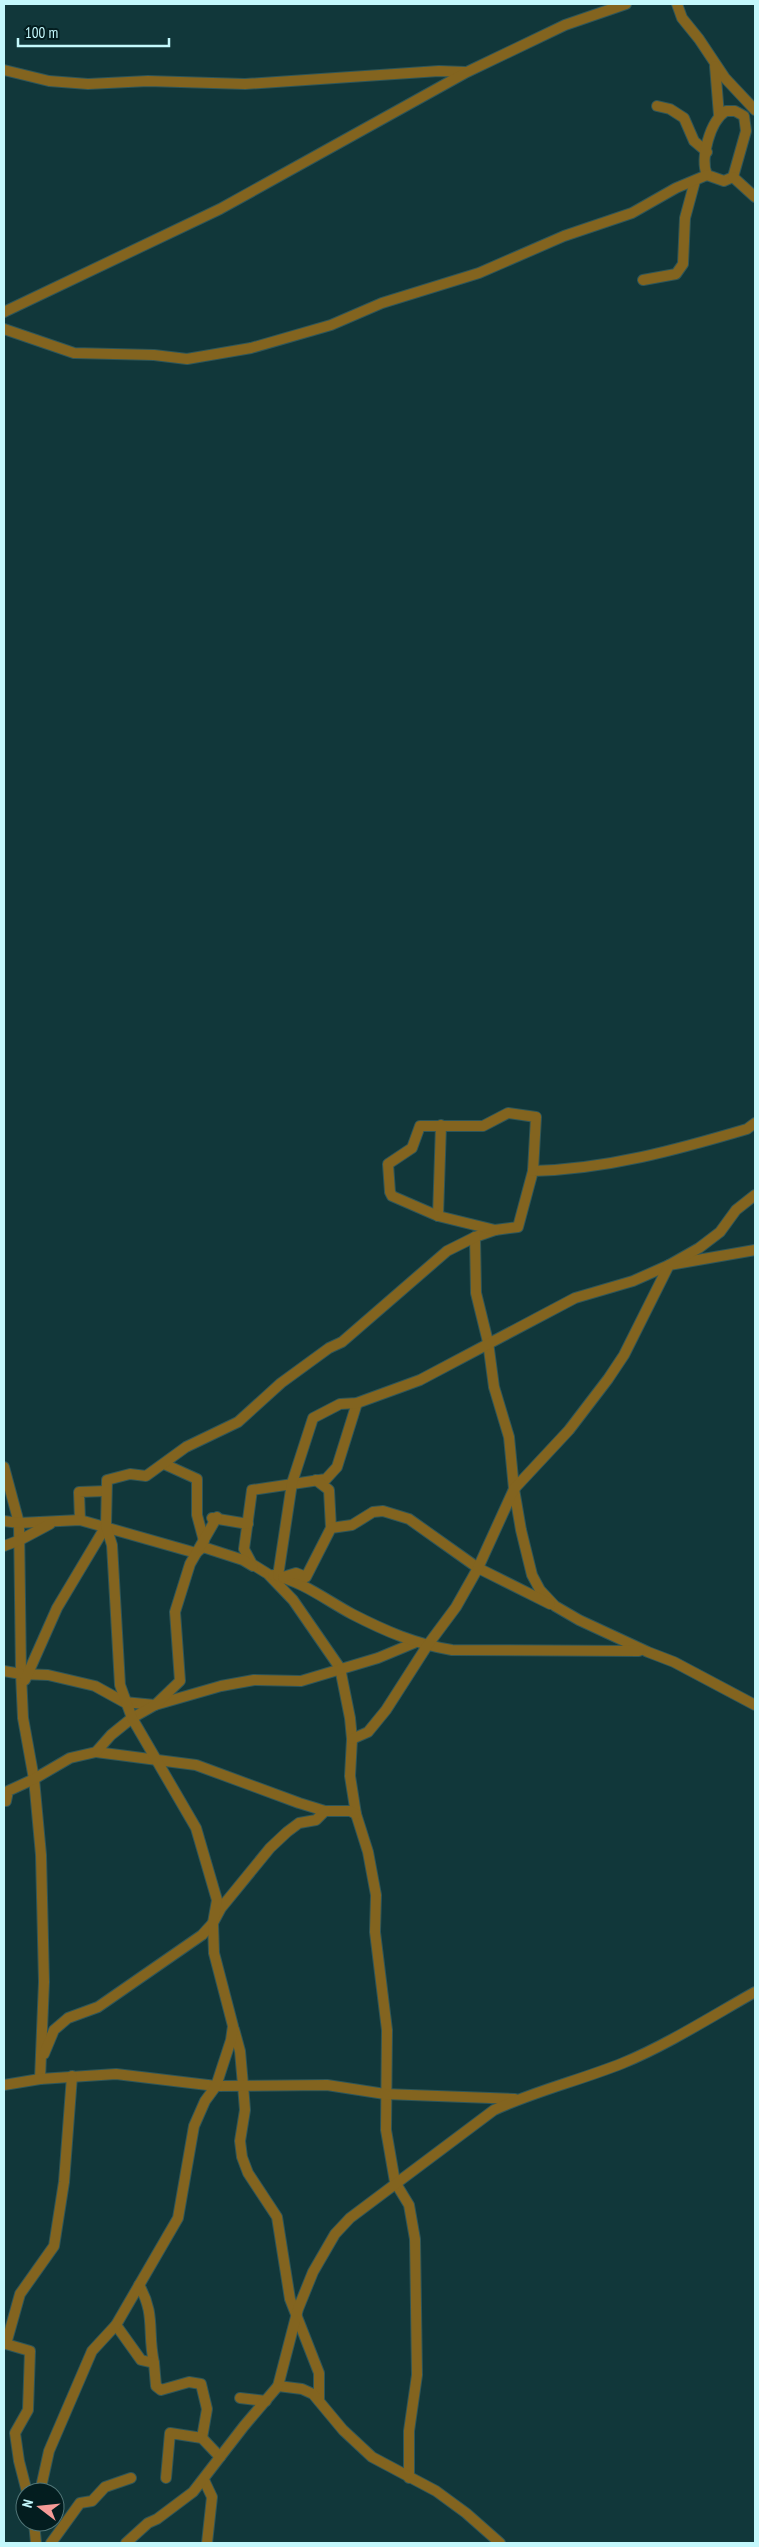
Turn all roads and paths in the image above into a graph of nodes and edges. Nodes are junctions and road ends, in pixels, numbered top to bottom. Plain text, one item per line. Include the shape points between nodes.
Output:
1 (626, 4) edge
2 (677, 4) edge
3 (715, 63) junction
4 (4, 70) edge
5 (467, 72) junction
6 (657, 106) dead end
7 (755, 110) edge
8 (719, 115) junction
9 (707, 152) junction
10 (707, 176) junction
11 (733, 177) junction
12 (695, 181) junction
13 (755, 197) edge
14 (643, 280) dead end
15 (4, 312) edge
16 (4, 329) edge
17 (441, 1125) junction
18 (752, 1127) edge
19 (532, 1171) junction
20 (755, 1195) edge
21 (438, 1216) junction
22 (495, 1230) junction
23 (475, 1237) junction
24 (755, 1250) edge
25 (669, 1265) junction
26 (488, 1342) junction
27 (357, 1403) junction
28 (164, 1464) junction
29 (4, 1467) edge
30 (316, 1480) junction
31 (292, 1483) junction
32 (514, 1490) junction
33 (106, 1491) junction
34 (217, 1517) junction
35 (80, 1520) junction
36 (200, 1520) junction
37 (4, 1521) edge
38 (54, 1522) junction
39 (19, 1524) junction
40 (248, 1524) junction
41 (106, 1526) junction
42 (331, 1528) junction
43 (20, 1540) junction
44 (4, 1546) edge
45 (201, 1546) junction
46 (478, 1568) junction
47 (276, 1576) junction
48 (555, 1606) junction
49 (414, 1643) junction
50 (427, 1646) junction
51 (648, 1652) junction
52 (340, 1668) junction
53 (4, 1671) edge
54 (24, 1675) junction
55 (124, 1702) junction
56 (155, 1705) junction
57 (755, 1705) edge
58 (132, 1718) junction
59 (352, 1739) junction
60 (96, 1752) junction
61 (156, 1761) junction
62 (34, 1780) junction
63 (4, 1801) edge
64 (325, 1810) junction
65 (356, 1814) junction
66 (213, 1923) junction
67 (755, 1992) edge
68 (233, 2026) junction
69 (40, 2062) junction
70 (72, 2076) junction
71 (40, 2079) junction
72 (4, 2085) edge
73 (244, 2085) junction
74 (216, 2086) junction
75 (385, 2094) junction
76 (518, 2099) junction
77 (395, 2182) junction
78 (139, 2285) junction
79 (297, 2315) junction
80 (116, 2325) junction
81 (154, 2363) junction
82 (278, 2386) junction
83 (240, 2398) dead end
84 (319, 2400) junction
85 (266, 2401) junction
86 (202, 2438) junction
87 (220, 2457) junction
88 (131, 2478) dead end
89 (166, 2478) dead end
90 (409, 2478) junction
91 (204, 2480) junction
92 (24, 2482) edge
93 (42, 2482) edge
94 (52, 2543) edge
95 (126, 2543) edge
96 (206, 2543) edge
97 (500, 2543) edge

1 - 5 street via 565,25
2 - 3 street via 682,18
3 - 7 street via 724,78
3 - 8 street
4 - 5 street via 88,84 148,81 245,84 439,71
5 - 15 street via 220,209
6 - 9 street via 684,118 694,141
8 - 9 street
8 - 11 street via 726,110 744,116 746,131
9 - 10 street via 704,168
10 - 11 street via 724,181
10 - 12 street
11 - 13 street
12 - 14 street via 685,218 683,264 676,274
12 - 16 street via 632,213 564,236 479,273 382,303 331,325 251,348 187,359 74,353
17 - 19 street via 483,1126 508,1113 536,1117
17 - 21 street
17 - 21 street via 420,1126 412,1148 390,1161 388,1168 390,1195
18 - 19 street via 644,1158 564,1170
19 - 22 street via 518,1227
20 - 25 street via 736,1210 720,1232
21 - 22 street
22 - 23 street
23 - 26 street via 476,1293
23 - 28 street via 447,1251 342,1342 281,1383 238,1422 186,1447
24 - 25 street
25 - 26 street via 633,1281 576,1298
25 - 32 street via 608,1380 569,1430
26 - 27 street via 420,1380
26 - 32 street via 494,1387 509,1438
27 - 30 street via 336,1467 326,1479
27 - 31 street via 340,1404 313,1418
28 - 33 street via 146,1476 130,1474 110,1478
28 - 36 street via 196,1477 197,1516
29 - 39 street
30 - 31 street
30 - 42 street via 329,1490
31 - 40 street via 252,1490
31 - 47 street
32 - 46 street
32 - 48 street via 532,1575 540,1590
33 - 35 street via 79,1492
33 - 41 street
34 - 36 street
34 - 40 street
34 - 45 street
35 - 38 street
35 - 41 street
36 - 45 street
37 - 39 street
38 - 39 street
38 - 43 street
39 - 43 street
40 - 47 street via 244,1549 252,1564
41 - 45 street
41 - 54 street via 57,1608
41 - 55 street via 112,1545 117,1657
42 - 46 street via 352,1525 373,1512 383,1511 409,1519
42 - 47 street via 306,1577 296,1573
43 - 44 street
43 - 54 street
45 - 47 street via 243,1560
45 - 56 street via 190,1564 176,1612 180,1681
46 - 48 street
46 - 50 street via 456,1607
47 - 49 street via 308,1588
47 - 52 street
48 - 51 street
49 - 50 street
49 - 52 street via 378,1658
50 - 51 street via 452,1650
50 - 59 street via 386,1710 368,1732
51 - 57 street via 715,1682
52 - 56 street via 301,1681 254,1680 221,1686
52 - 59 street
53 - 54 street
54 - 55 street via 48,1675 95,1686
54 - 62 street via 24,1718
55 - 56 street
55 - 58 street
56 - 58 street
58 - 60 street
58 - 61 street
59 - 65 street via 350,1776
60 - 61 street
60 - 62 street via 70,1758
61 - 64 street via 196,1764 272,1794
61 - 66 street via 196,1828 217,1900
62 - 63 street via 8,1790
62 - 69 street via 41,1855 43,1933
64 - 65 street
64 - 66 street via 316,1820 300,1823 276,1843 221,1908
65 - 75 street via 376,1894 376,1932 387,2030
66 - 68 street via 214,1953
66 - 69 street via 191,1945 98,2007 68,2018 54,2030
67 - 76 street via 625,2062
68 - 73 street
68 - 74 street
69 - 71 street
70 - 71 street
70 - 74 street via 116,2074
70 - 92 street via 64,2182 54,2246 20,2294 6,2344 30,2351 28,2410 15,2432
71 - 72 street
73 - 74 street
73 - 75 street via 327,2085
73 - 79 street via 242,2157 248,2173 278,2217 290,2299
74 - 78 street via 194,2126 178,2218
75 - 76 street
75 - 77 street via 386,2130
76 - 77 street via 494,2110
77 - 79 street via 335,2234 313,2272
77 - 90 street via 409,2205 418,2287 417,2375 409,2431
78 - 80 street
78 - 81 street via 148,2301 151,2318 149,2342
79 - 82 street
79 - 84 street via 319,2373
80 - 81 street via 141,2360
80 - 93 street via 92,2351 49,2451
81 - 86 street via 156,2386 161,2390 189,2382 201,2384 207,2409
82 - 84 street via 302,2389
82 - 85 street
83 - 85 street
84 - 90 street via 368,2454
85 - 87 street
86 - 87 street
86 - 89 street via 170,2433
87 - 91 street
88 - 94 street via 105,2487 92,2501 80,2504
90 - 97 street via 436,2491
91 - 95 street
91 - 96 street via 212,2497

